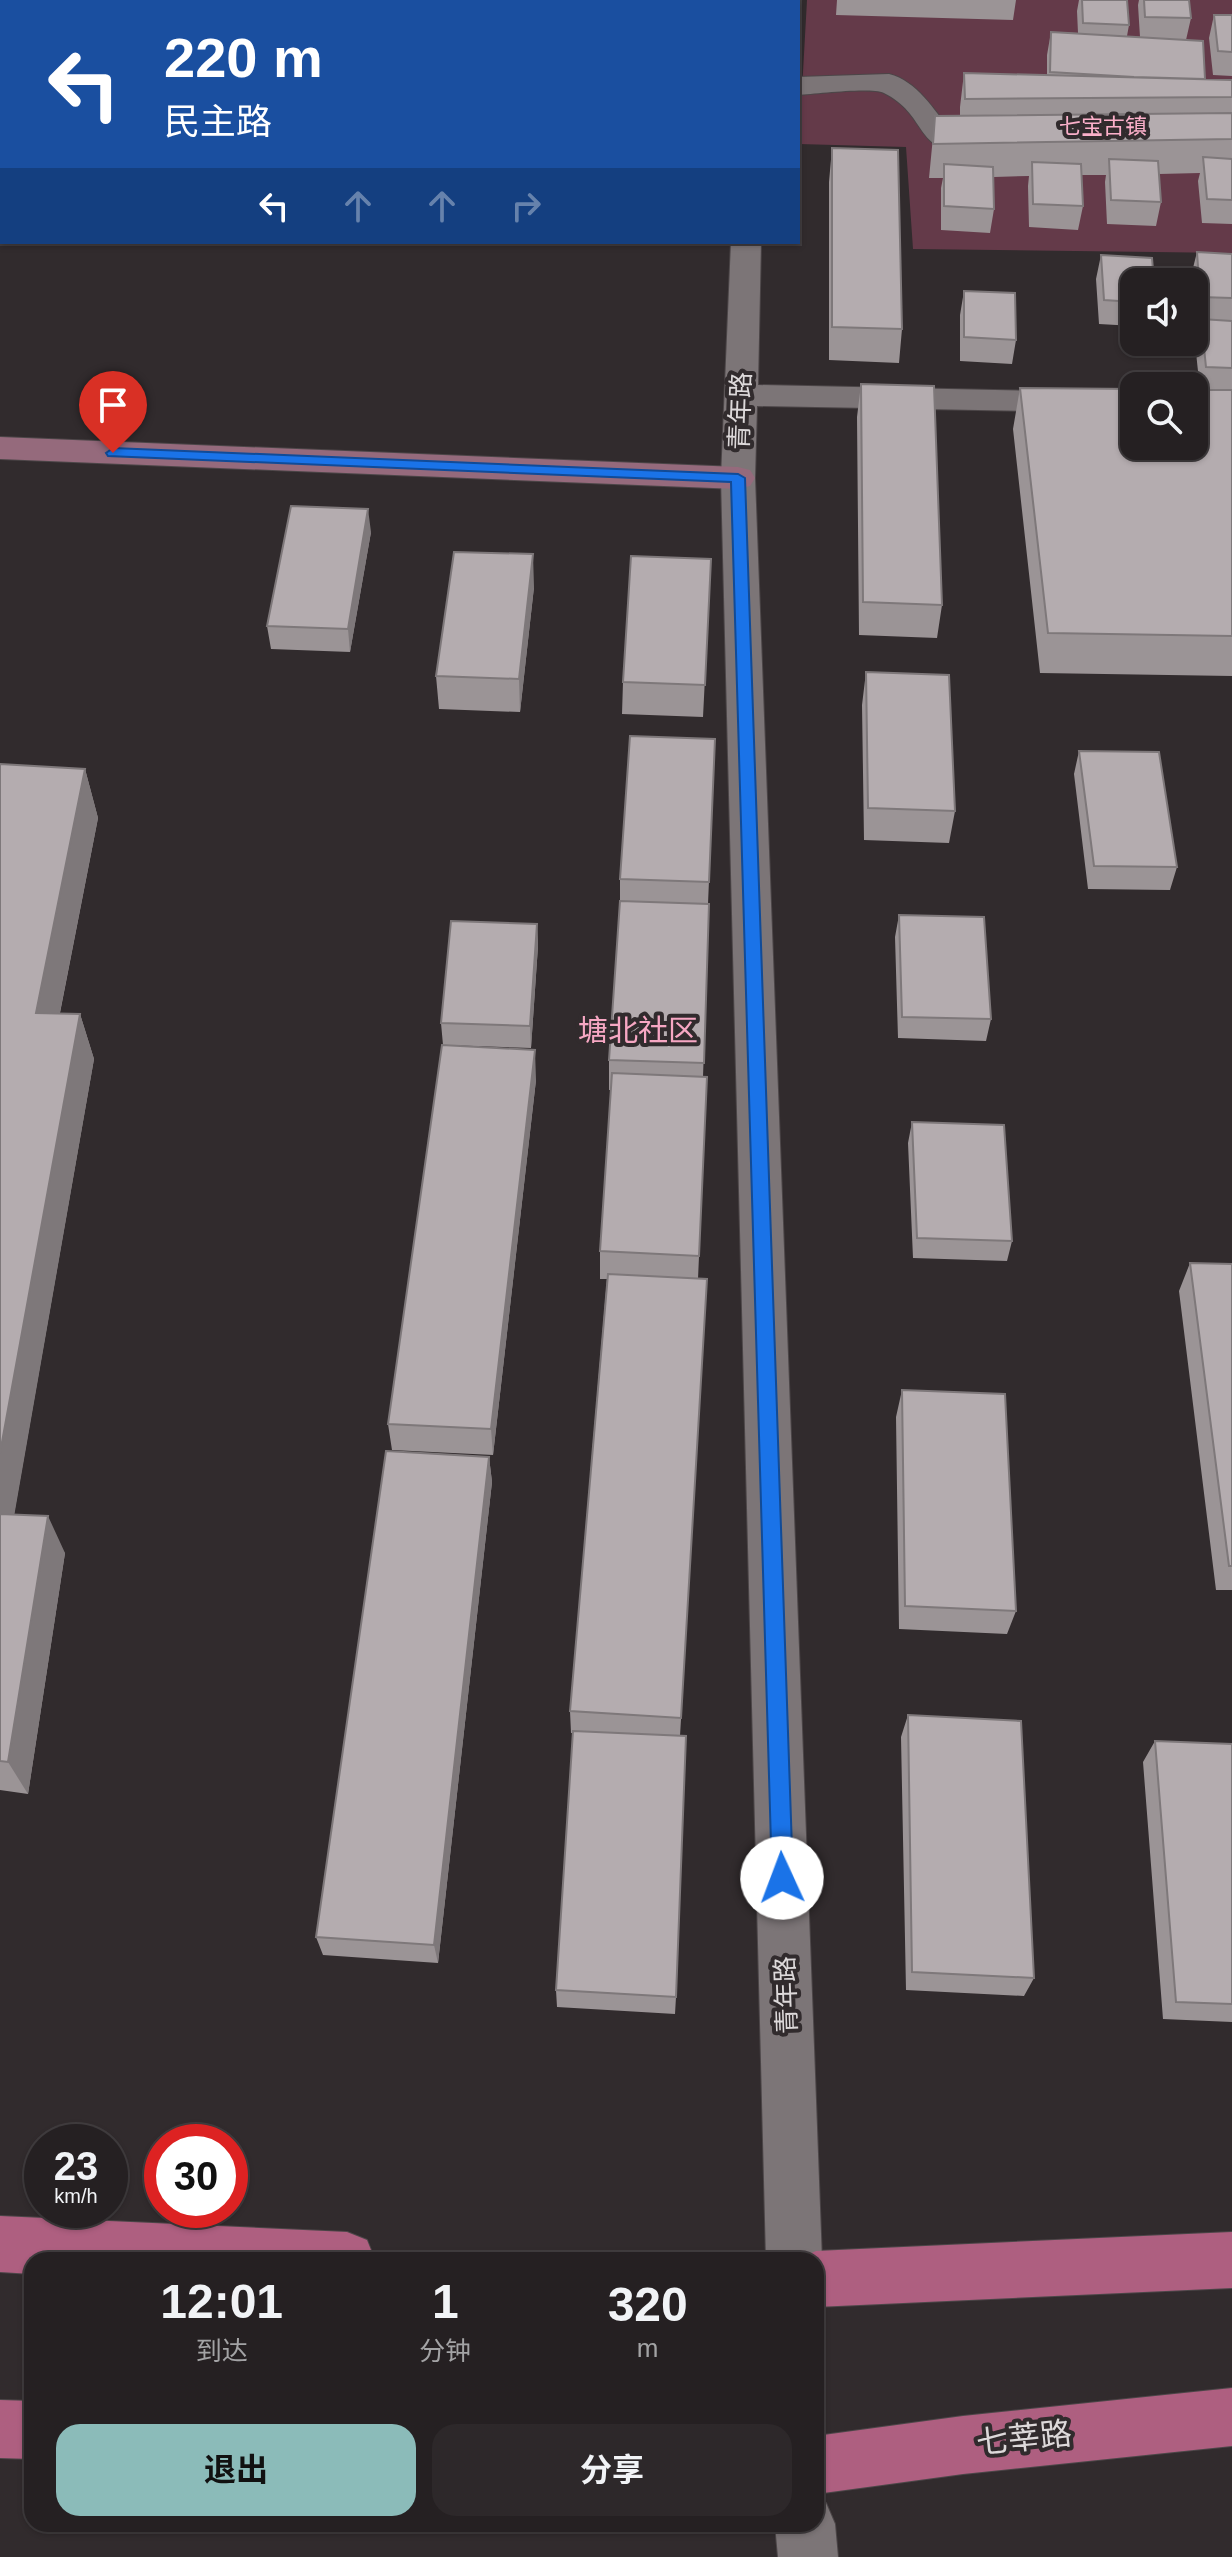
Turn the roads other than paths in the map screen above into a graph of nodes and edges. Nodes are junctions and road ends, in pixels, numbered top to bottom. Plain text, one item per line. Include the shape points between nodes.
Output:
1 (800, 86) edge
2 (1019, 139) edge
3 (746, 244) edge
4 (741, 395) junction
5 (1120, 403) edge
6 (0, 448) edge
7 (738, 478) junction
8 (0, 2244) edge
9 (174, 2252) edge
10 (794, 2252) edge
11 (1232, 2260) edge
12 (824, 2279) edge
13 (1232, 2417) edge
14 (0, 2429) edge
15 (24, 2430) edge
16 (824, 2464) edge
17 (806, 2532) edge
18 (808, 2557) edge

1 - 2 street via 889,83 910,99 943,140
3 - 4 street, 青年路
4 - 5 street
4 - 7 street, 青年路
6 - 7 street
7 - 10 street, 青年路
8 - 9 main road
11 - 12 main road
13 - 16 main road, 七莘路
14 - 15 main road
17 - 18 street

